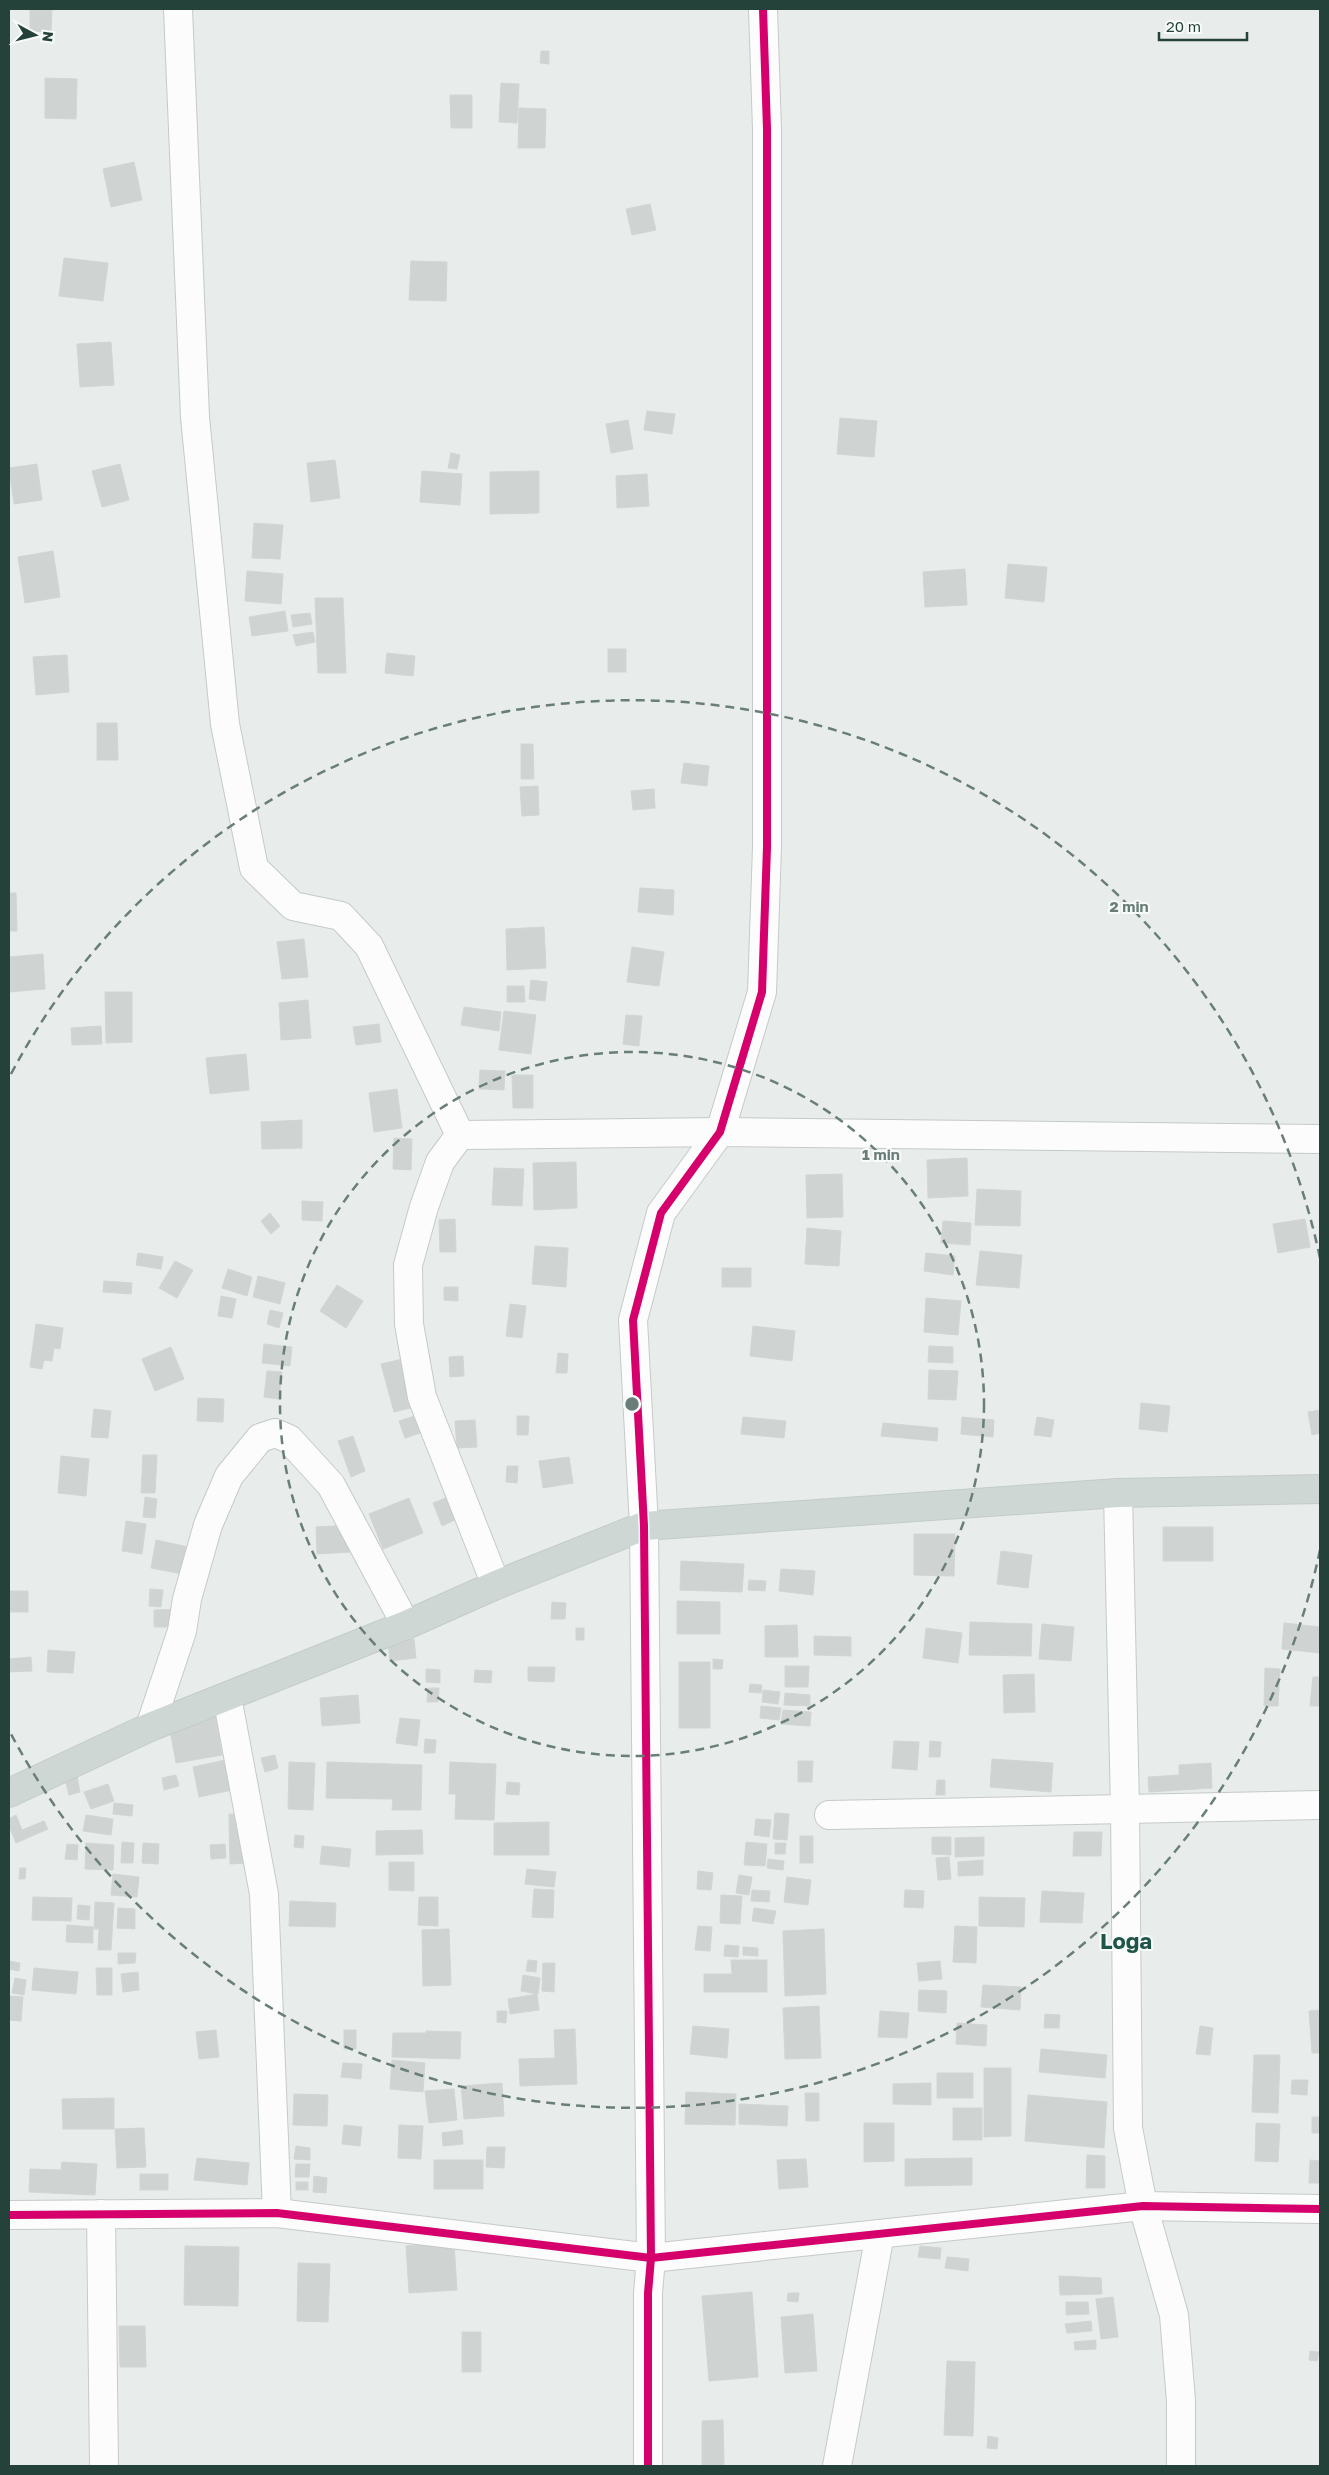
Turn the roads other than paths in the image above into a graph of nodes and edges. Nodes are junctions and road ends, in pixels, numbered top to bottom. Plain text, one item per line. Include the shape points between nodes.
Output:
1 (178, 9) edge
2 (763, 9) edge
3 (720, 1132) junction
4 (460, 1136) junction
5 (1320, 1139) edge
6 (1320, 1489) edge
7 (1118, 1493) junction
8 (644, 1526) junction
9 (496, 1585) junction
10 (406, 1625) junction
11 (227, 1697) junction
12 (150, 1727) junction
13 (9, 1793) edge
14 (1320, 1804) edge
15 (1125, 1808) junction
16 (829, 1815) dead end
17 (1143, 2206) junction
18 (1320, 2209) edge
19 (277, 2212) junction
20 (101, 2214) junction
21 (9, 2215) edge
22 (880, 2234) junction
23 (651, 2258) junction
24 (104, 2466) edge
25 (648, 2466) edge
26 (837, 2466) edge
27 (1181, 2466) edge

1 - 4 street via 195,417 225,724 254,868 293,906 341,916 368,946
2 - 3 street via 767,129 767,847 762,992
3 - 4 street
3 - 5 street
3 - 8 street via 661,1213 633,1320
4 - 9 street via 440,1162 408,1265 409,1324 422,1397
6 - 7 main road
7 - 8 main road
7 - 15 street
8 - 9 main road
8 - 23 street
9 - 10 main road
10 - 11 main road
10 - 12 street via 331,1485 289,1439 275,1433 260,1438 229,1476 208,1525 187,1599 182,1631
11 - 12 main road
11 - 19 street via 264,1894
12 - 13 main road
14 - 15 street
15 - 16 street
15 - 17 street via 1128,2128
17 - 18 street
17 - 22 street
17 - 27 street via 1174,2315 1181,2401
19 - 20 street
19 - 23 street
20 - 21 street
20 - 24 street
22 - 23 street
22 - 26 street
23 - 25 street

